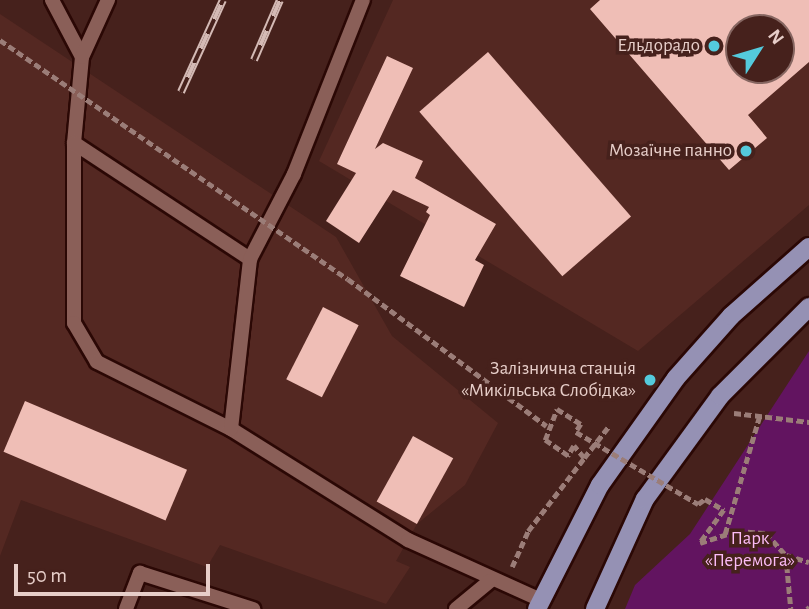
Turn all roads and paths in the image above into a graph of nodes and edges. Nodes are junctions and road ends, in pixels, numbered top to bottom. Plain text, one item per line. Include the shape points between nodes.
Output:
1 (52, 0) edge
2 (108, 0) edge
3 (363, 0) edge
4 (0, 40) edge
5 (82, 57) junction
6 (74, 143) junction
7 (809, 247) edge
8 (250, 259) junction
9 (809, 307) edge
10 (730, 412) dead end
11 (759, 418) junction
12 (809, 422) edge
13 (547, 426) junction
14 (609, 426) dead end
15 (232, 429) junction
16 (584, 458) junction
17 (725, 535) junction
18 (786, 555) junction
19 (809, 562) edge
20 (497, 583) junction
21 (539, 605) edge
22 (126, 609) edge
23 (253, 609) edge
24 (456, 609) edge
25 (595, 609) edge
26 (791, 609) edge

1 - 5 lane
2 - 5 lane
3 - 8 lane via 294,174
4 - 13 path, bridge via 348,279
5 - 6 lane
6 - 8 lane
6 - 15 lane via 74,323 97,362
7 - 21 main road via 731,317 676,378 600,485
8 - 15 lane
9 - 25 main road via 720,396 645,499
10 - 11 path
11 - 12 path
11 - 17 path
13 - 16 path via 545,440 568,456 573,446
13 - 17 path, bridge via 558,409 581,424 576,432 698,504 705,499 724,510 700,542
14 - 16 path
15 - 20 lane via 408,540
16 - 20 path via 528,531
17 - 18 path via 766,533
18 - 19 path
18 - 26 path
20 - 21 lane
20 - 24 lane
22 - 23 lane via 140,573

